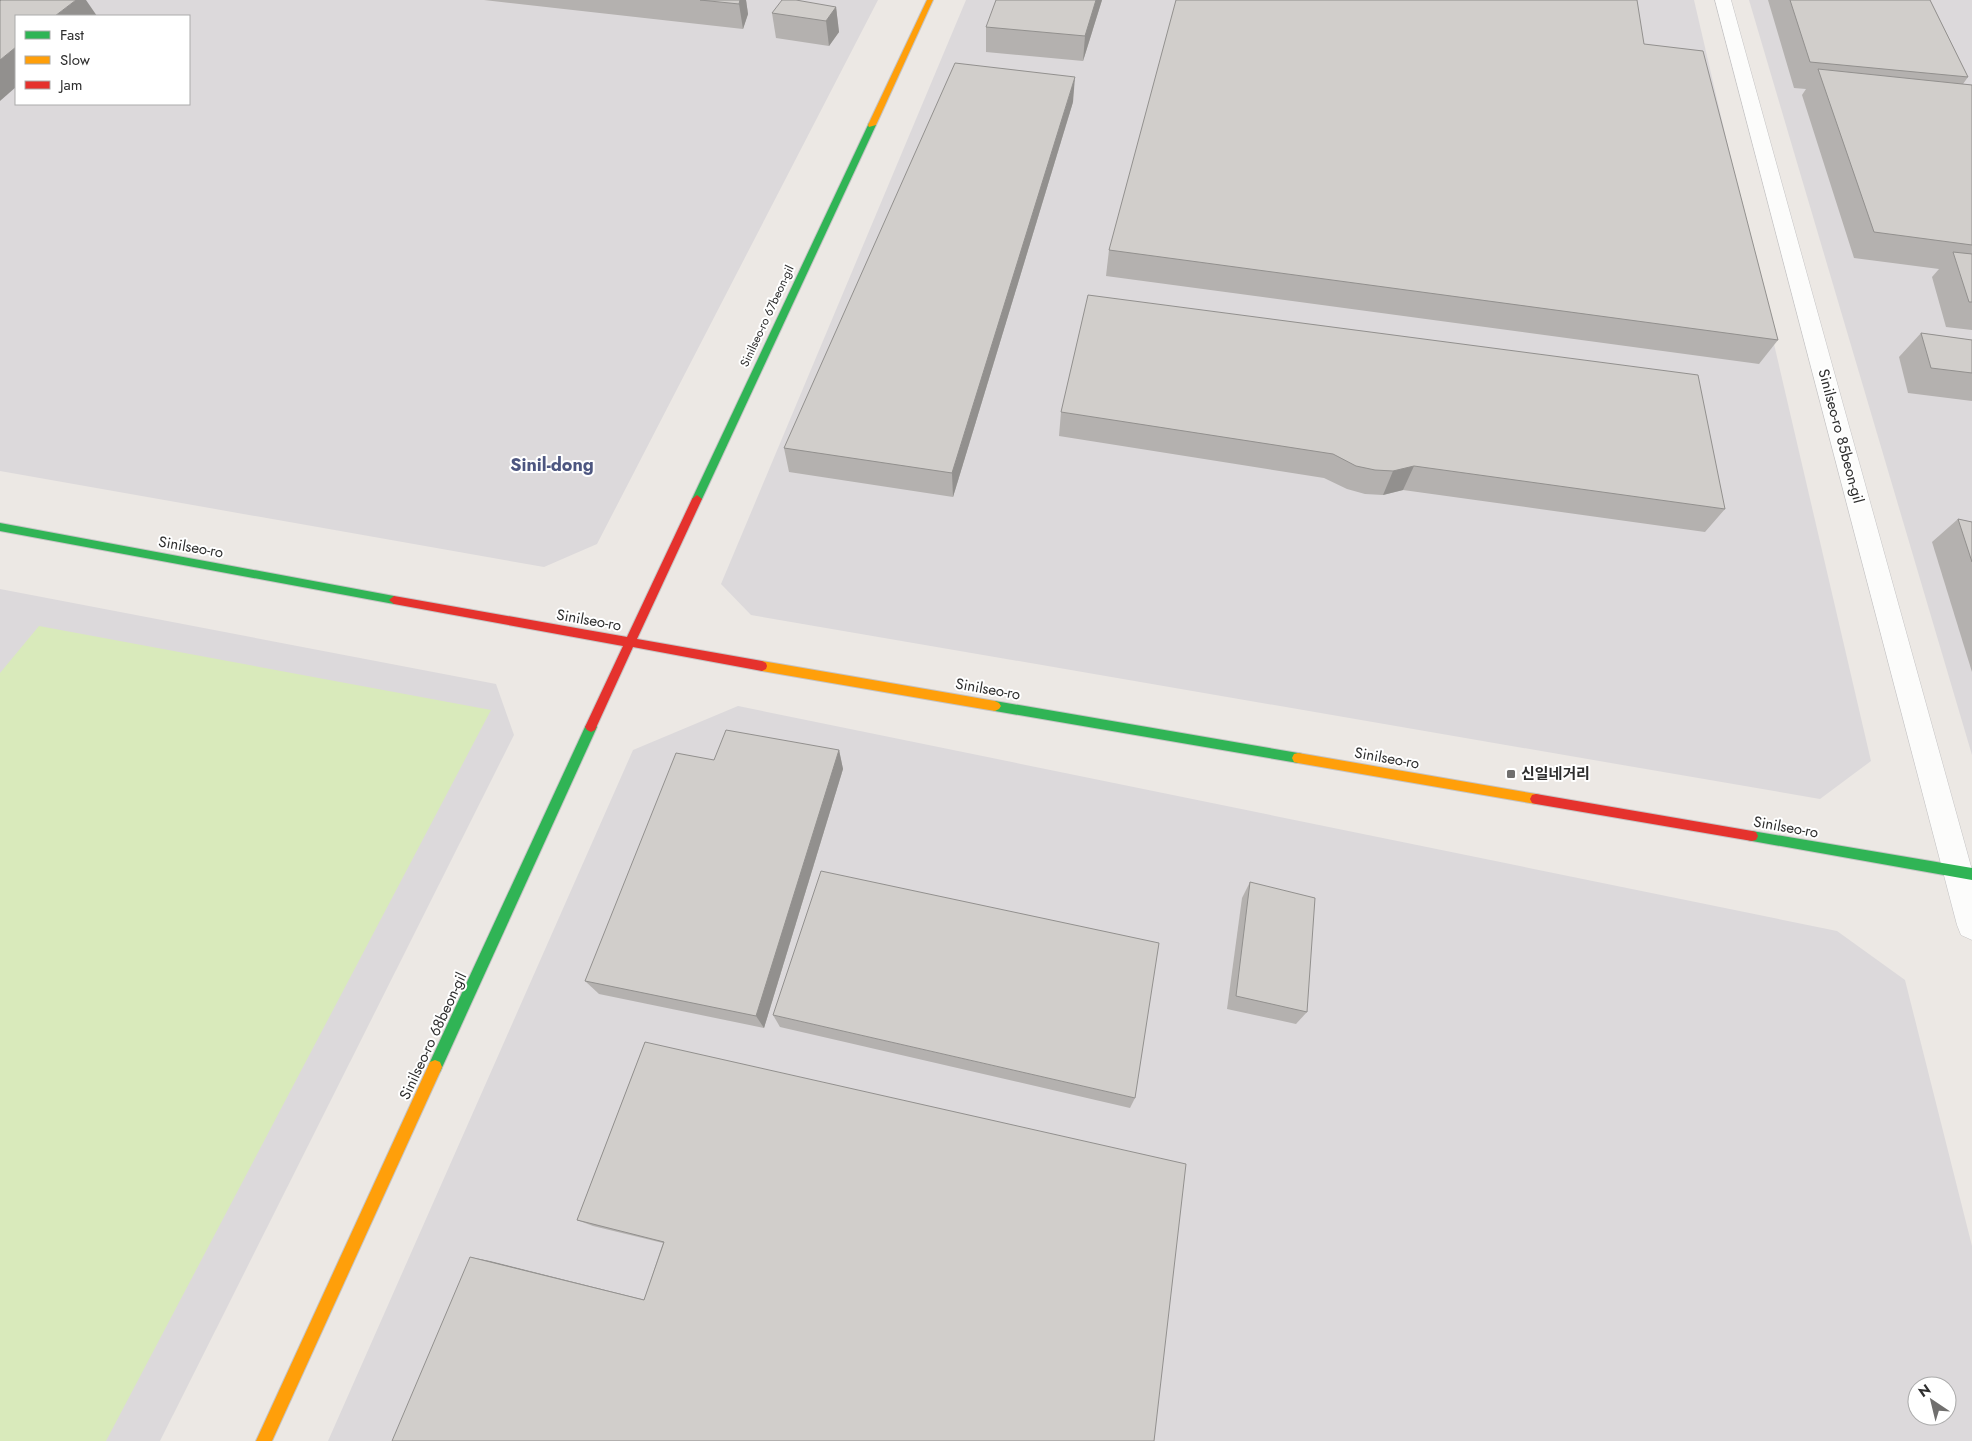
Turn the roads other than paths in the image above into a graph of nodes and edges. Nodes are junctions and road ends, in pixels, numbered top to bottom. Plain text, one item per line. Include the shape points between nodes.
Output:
1 (930, 0) edge
2 (1723, 0) edge
3 (0, 527) edge
4 (629, 643) junction
5 (1965, 873) edge
6 (1972, 924) edge
7 (264, 1441) edge

1 - 4 main road, Sinilseo-ro 67beon-gil
2 - 5 street, Sinilseo-ro 85beon-gil
3 - 4 main road, Sinilseo-ro
4 - 5 main road, Sinilseo-ro
4 - 7 main road, Sinilseo-ro 68beon-gil
5 - 6 street, Sinilseo-ro 85beon-gil

